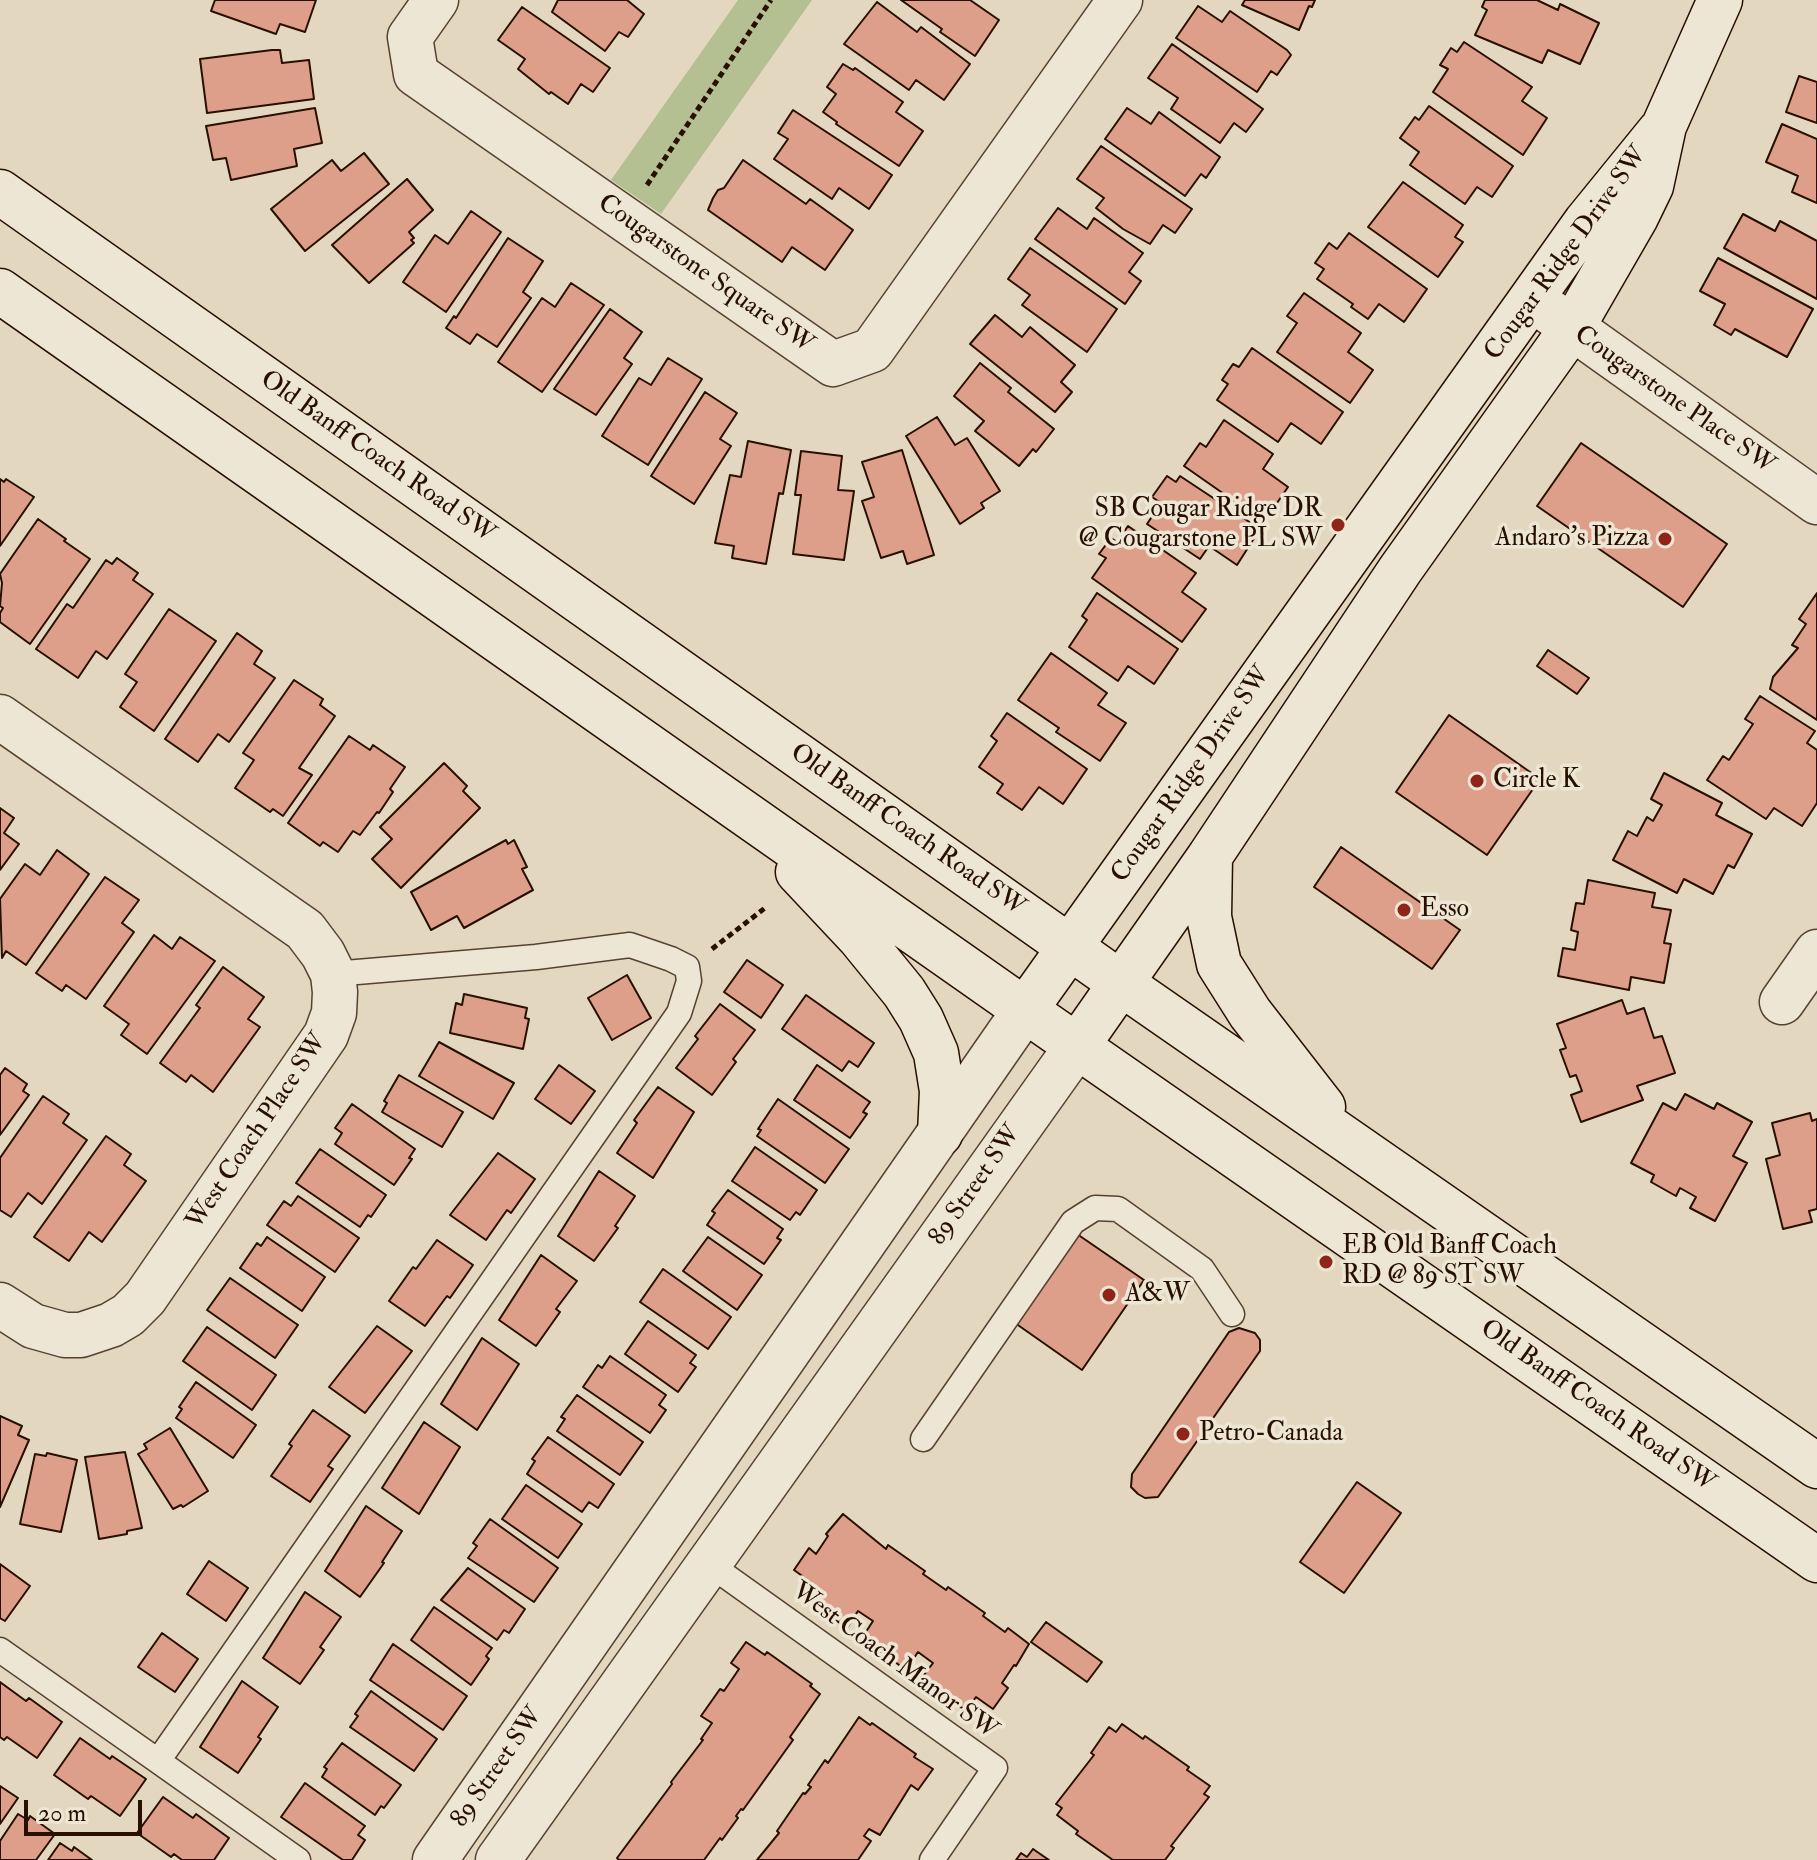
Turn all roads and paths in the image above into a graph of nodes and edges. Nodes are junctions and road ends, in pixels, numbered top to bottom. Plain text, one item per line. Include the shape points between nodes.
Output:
1 (436, 0) edge
2 (771, 0) edge
3 (1120, 0) edge
4 (1720, 0) edge
5 (1664, 126) junction
6 (0, 192) edge
7 (623, 218) junction
8 (0, 291) edge
9 (1532, 299) junction
10 (1572, 328) junction
11 (1817, 502) edge
12 (1359, 539) junction
13 (1400, 570) junction
14 (0, 717) edge
15 (737, 806) junction
16 (1210, 856) junction
17 (765, 908) dead end
18 (1069, 946) junction
19 (1817, 952) edge
20 (687, 967) junction
21 (333, 974) junction
22 (1122, 984) junction
23 (1782, 1002) dead end
24 (1025, 1010) junction
25 (1077, 1046) junction
26 (940, 1134) junction
27 (1354, 1145) junction
28 (0, 1305) edge
29 (1232, 1314) dead end
30 (785, 1356) junction
31 (832, 1391) junction
32 (923, 1439) dead end
33 (1817, 1466) edge
34 (1817, 1560) edge
35 (709, 1564) junction
36 (0, 1650) edge
37 (562, 1677) junction
38 (605, 1707) junction
39 (158, 1761) junction
40 (298, 1860) edge
41 (435, 1860) edge
42 (498, 1860) edge
43 (932, 1860) edge

1 - 7 street, Cougarstone Square SW via 410,37 416,74
2 - 7 path
3 - 7 street, Cougarstone Square SW via 872,350 833,364
4 - 5 street, Cougar Ridge Drive SW
5 - 9 street, Cougar Ridge Drive SW
5 - 10 street, Cougar Ridge Drive SW via 1651,186
6 - 18 street, Old Banff Coach Road SW
8 - 15 street, Old Banff Coach Road SW
9 - 10 street, Cougarstone Place SW
9 - 12 street, Cougar Ridge Drive SW
10 - 11 street, Cougarstone Place SW
10 - 13 street, Cougar Ridge Drive SW
12 - 13 street
12 - 18 street, Cougar Ridge Drive SW
13 - 16 street, Cougar Ridge Drive SW
14 - 21 street via 305,930
15 - 24 street, Old Banff Coach Road SW
15 - 26 street via 860,938 921,1019 936,1053 942,1091
16 - 22 street, Cougar Ridge Drive SW
16 - 27 street via 1209,917 1219,964 1250,1013
17 - 20 path
18 - 22 street, Old Banff Coach Road SW
18 - 24 street, Cougar Ridge Drive SW
19 - 23 street
20 - 21 lane via 630,945
20 - 39 lane via 689,981 679,1013
21 - 28 street, West Coach Place SW via 334,1013 326,1035 145,1298 128,1315 81,1335 65,1335 33,1326
22 - 25 street, 89 Street SW
22 - 27 street, Old Banff Coach Road SW
24 - 25 street, Old Banff Coach Road SW
24 - 26 street, 89 Street SW
25 - 31 street, 89 Street SW
25 - 34 street, Old Banff Coach Road SW
26 - 30 street, 89 Street SW
27 - 33 street, Old Banff Coach Road SW
29 - 32 lane via 1202,1269 1118,1209 1095,1208 1073,1222
30 - 31 street
30 - 37 street, 89 Street SW
31 - 35 street, 89 Street SW
35 - 38 street, 89 Street SW
35 - 43 lane, West Coach Manor SW via 995,1768
36 - 39 lane
37 - 38 street
37 - 41 street, 89 Street SW
38 - 42 street, 89 Street SW
39 - 40 lane

